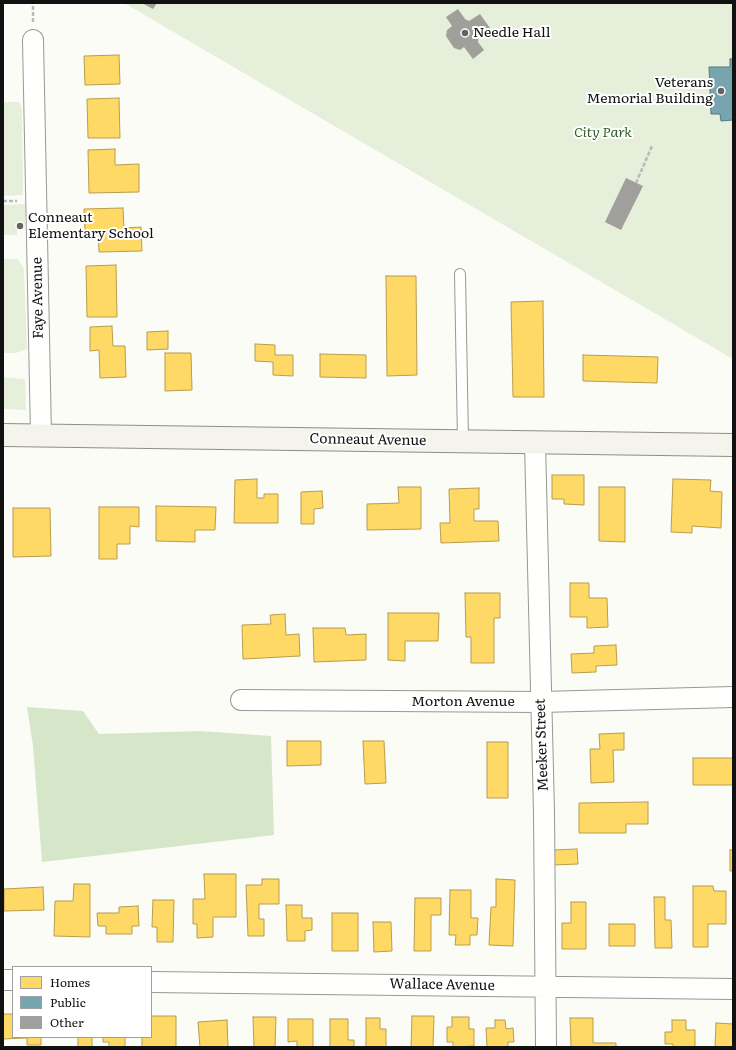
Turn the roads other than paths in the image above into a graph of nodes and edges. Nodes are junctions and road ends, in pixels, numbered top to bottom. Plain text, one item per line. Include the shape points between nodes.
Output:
1 (32, 40) dead end
2 (460, 274) dead end
3 (3, 435) edge
4 (41, 435) junction
5 (463, 442) junction
6 (535, 443) junction
7 (733, 445) edge
8 (733, 697) edge
9 (241, 700) dead end
10 (541, 702) junction
11 (152, 982) edge
12 (545, 987) junction
13 (733, 989) edge
14 (546, 1047) edge

1 - 4 street, Faye Avenue
2 - 5 lane
3 - 4 street, Conneaut Avenue
4 - 5 street, Conneaut Avenue
5 - 6 street, Conneaut Avenue
6 - 7 street, Conneaut Avenue
6 - 10 street, Meeker Street
8 - 10 street, Morton Avenue
9 - 10 street, Morton Avenue
10 - 12 street, Meeker Street
11 - 12 street, Wallace Avenue
12 - 13 street, Wallace Avenue
12 - 14 street, Meeker Street

